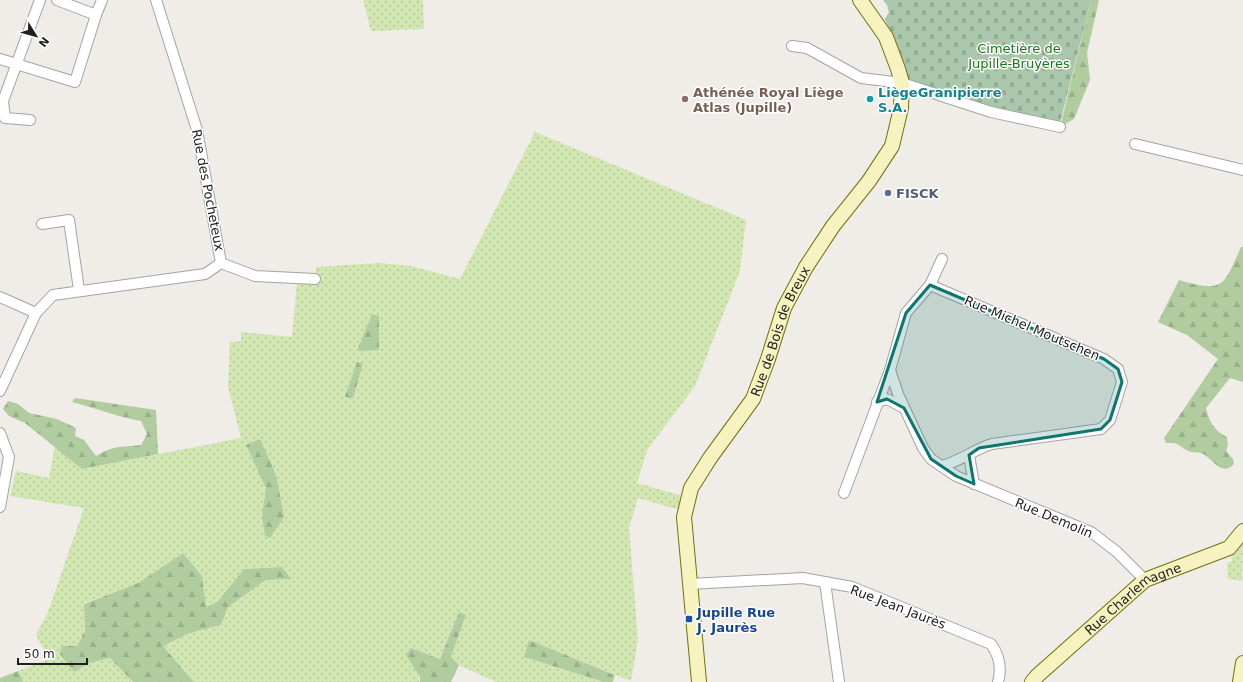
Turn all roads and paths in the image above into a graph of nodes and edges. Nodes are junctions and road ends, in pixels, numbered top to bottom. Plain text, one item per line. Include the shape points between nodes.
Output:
1 (40, 0) edge
2 (57, 0) edge
3 (102, 0) edge
4 (156, 0) edge
5 (860, 0) edge
6 (96, 14) junction
7 (792, 46) dead end
8 (0, 59) edge
9 (17, 64) junction
10 (902, 83) junction
11 (30, 120) dead end
12 (1060, 127) dead end
13 (1135, 144) dead end
14 (1243, 170) edge
15 (42, 224) dead end
16 (942, 259) dead end
17 (222, 263) junction
18 (315, 279) dead end
19 (930, 285) junction
20 (79, 290) junction
21 (0, 297) edge
22 (36, 313) junction
23 (890, 370) junction
24 (0, 390) edge
25 (878, 402) junction
26 (904, 408) junction
27 (0, 433) edge
28 (969, 455) junction
29 (941, 466) junction
30 (974, 484) junction
31 (844, 493) dead end
32 (0, 507) edge
33 (1243, 531) edge
34 (1145, 580) junction
35 (825, 582) junction
36 (690, 584) junction
37 (1243, 663) edge
38 (699, 682) edge
39 (839, 682) edge
40 (998, 682) edge
41 (1032, 682) edge
42 (1240, 682) edge

1 - 9 street
2 - 6 street
3 - 6 street
4 - 17 street, Rue des Pocheteux via 197,130
5 - 10 street, Rue de Bois de Breux via 886,37
6 - 9 street via 75,82
7 - 10 street via 807,48 861,78
8 - 9 street
9 - 11 street via 3,101 5,118
10 - 12 street via 991,112
10 - 36 street, Rue de Bois de Breux via 901,108 892,146 806,267 784,308 753,399 691,488 684,517
13 - 14 street
15 - 20 street via 69,220
16 - 19 street
17 - 18 street via 255,276
17 - 20 street, Rue des Pocheteux via 205,274
19 - 23 street via 906,313
19 - 28 street, Rue Michel Moutschen via 1104,359 1118,369 1122,382 1110,420 1101,429 992,444 979,448
20 - 22 street, Rue des Pocheteux via 53,295
21 - 22 street
22 - 24 street, Rue des Pocheteux
23 - 25 street
23 - 26 street
25 - 26 street via 887,399
25 - 31 street
26 - 29 street via 923,448
27 - 32 street via 10,457
28 - 29 street, Rue Michel Moutschen via 955,463
28 - 30 street
29 - 30 street, Rue Demolin
30 - 34 street, Rue Demolin via 1091,532 1117,552
33 - 34 street, Rue Charlemagne via 1229,548
34 - 41 street, Rue Charlemagne
35 - 36 street, Rue Jean Jaurès via 803,578
35 - 39 street
35 - 40 street, Rue Jean Jaurès via 852,587 991,644 998,653
36 - 38 street, Rue de Bois de Breux
37 - 42 street

